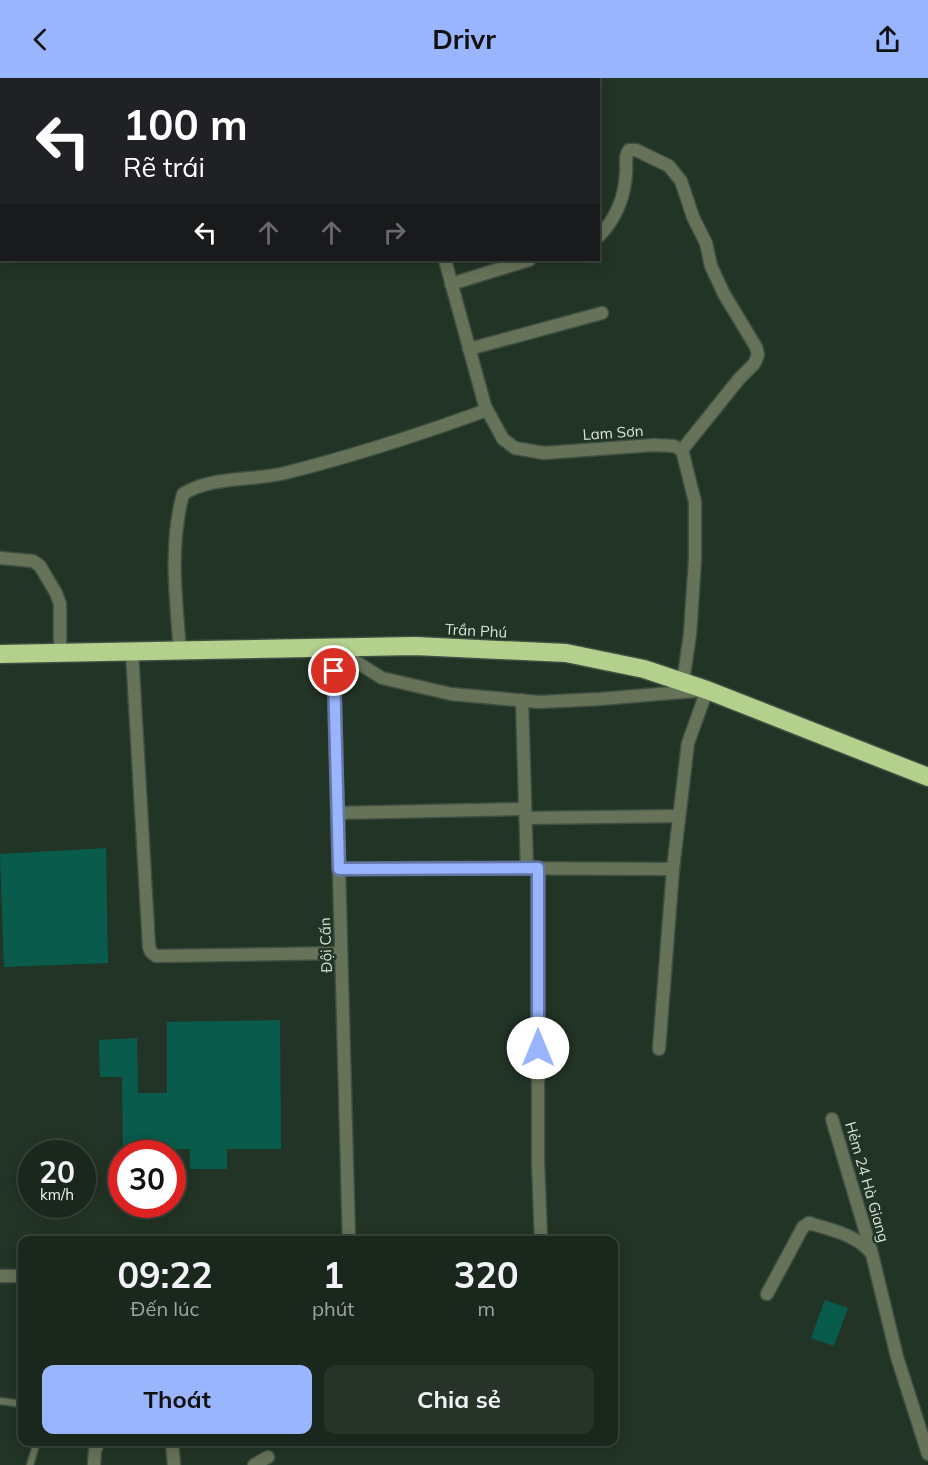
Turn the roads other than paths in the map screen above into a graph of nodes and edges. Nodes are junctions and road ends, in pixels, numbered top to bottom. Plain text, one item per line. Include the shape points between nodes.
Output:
1 (600, 234) edge
2 (445, 261) edge
3 (526, 261) edge
4 (452, 284) junction
5 (602, 313) dead end
6 (469, 349) junction
7 (487, 410) junction
8 (682, 450) junction
9 (0, 558) edge
10 (333, 648) junction
11 (180, 651) junction
12 (132, 652) junction
13 (60, 653) junction
14 (0, 654) edge
15 (683, 682) junction
16 (707, 690) junction
17 (522, 700) junction
18 (928, 777) edge
19 (338, 813) junction
20 (526, 813) junction
21 (679, 816) junction
22 (533, 868) junction
23 (339, 869) junction
24 (673, 869) junction
25 (341, 953) junction
26 (659, 1048) dead end
27 (832, 1119) dead end
28 (349, 1236) edge
29 (541, 1236) edge
30 (872, 1254) junction
31 (0, 1276) edge
32 (18, 1276) edge
33 (767, 1294) dead end
34 (0, 1401) edge
35 (18, 1403) edge
36 (36, 1446) edge
37 (97, 1446) edge
38 (172, 1446) edge
39 (928, 1454) edge
40 (268, 1457) dead end
41 (30, 1465) edge
42 (93, 1465) edge
43 (174, 1465) edge
44 (254, 1465) edge

1 - 8 street via 622,197 629,150 669,166 681,181 724,294 756,347 754,364
2 - 4 street, Lam Sơn
3 - 4 street
4 - 6 street, Lam Sơn
5 - 6 street
6 - 7 street, Lam Sơn
7 - 8 street, Lam Sơn via 503,439 515,448 544,453 654,445
7 - 11 street via 284,474 213,483 183,494 175,543
8 - 15 street via 695,502 695,560
9 - 13 street via 33,561 40,566 60,604
10 - 11 highway, Trần Phú
10 - 15 highway, Trần Phú via 415,646 566,653 644,669
10 - 17 street via 382,678 451,694
10 - 19 street, Đội Cấn
11 - 12 highway, Trần Phú
12 - 13 highway, Trần Phú
12 - 25 street via 151,952 156,956
13 - 14 highway, Trần Phú
15 - 16 highway, Trần Phú
16 - 17 street via 600,699
16 - 18 highway, Trần Phú
16 - 21 street via 688,743
17 - 20 street
19 - 20 street
19 - 23 street, Đội Cấn
20 - 21 street
20 - 22 street
21 - 24 street
22 - 23 street
22 - 24 street
22 - 29 street
23 - 25 street, Đội Cấn
24 - 26 street
25 - 28 street, Đội Cấn
27 - 30 street, Hẻm 24 Hà Giang
30 - 33 street, Hẻm 24 Hà Giang via 865,1245 841,1233 810,1223 803,1227
30 - 39 street, Hẻm 24 Hà Giang via 897,1357
31 - 32 street
34 - 35 lane
36 - 41 lane
37 - 42 street
38 - 43 street
40 - 44 street

